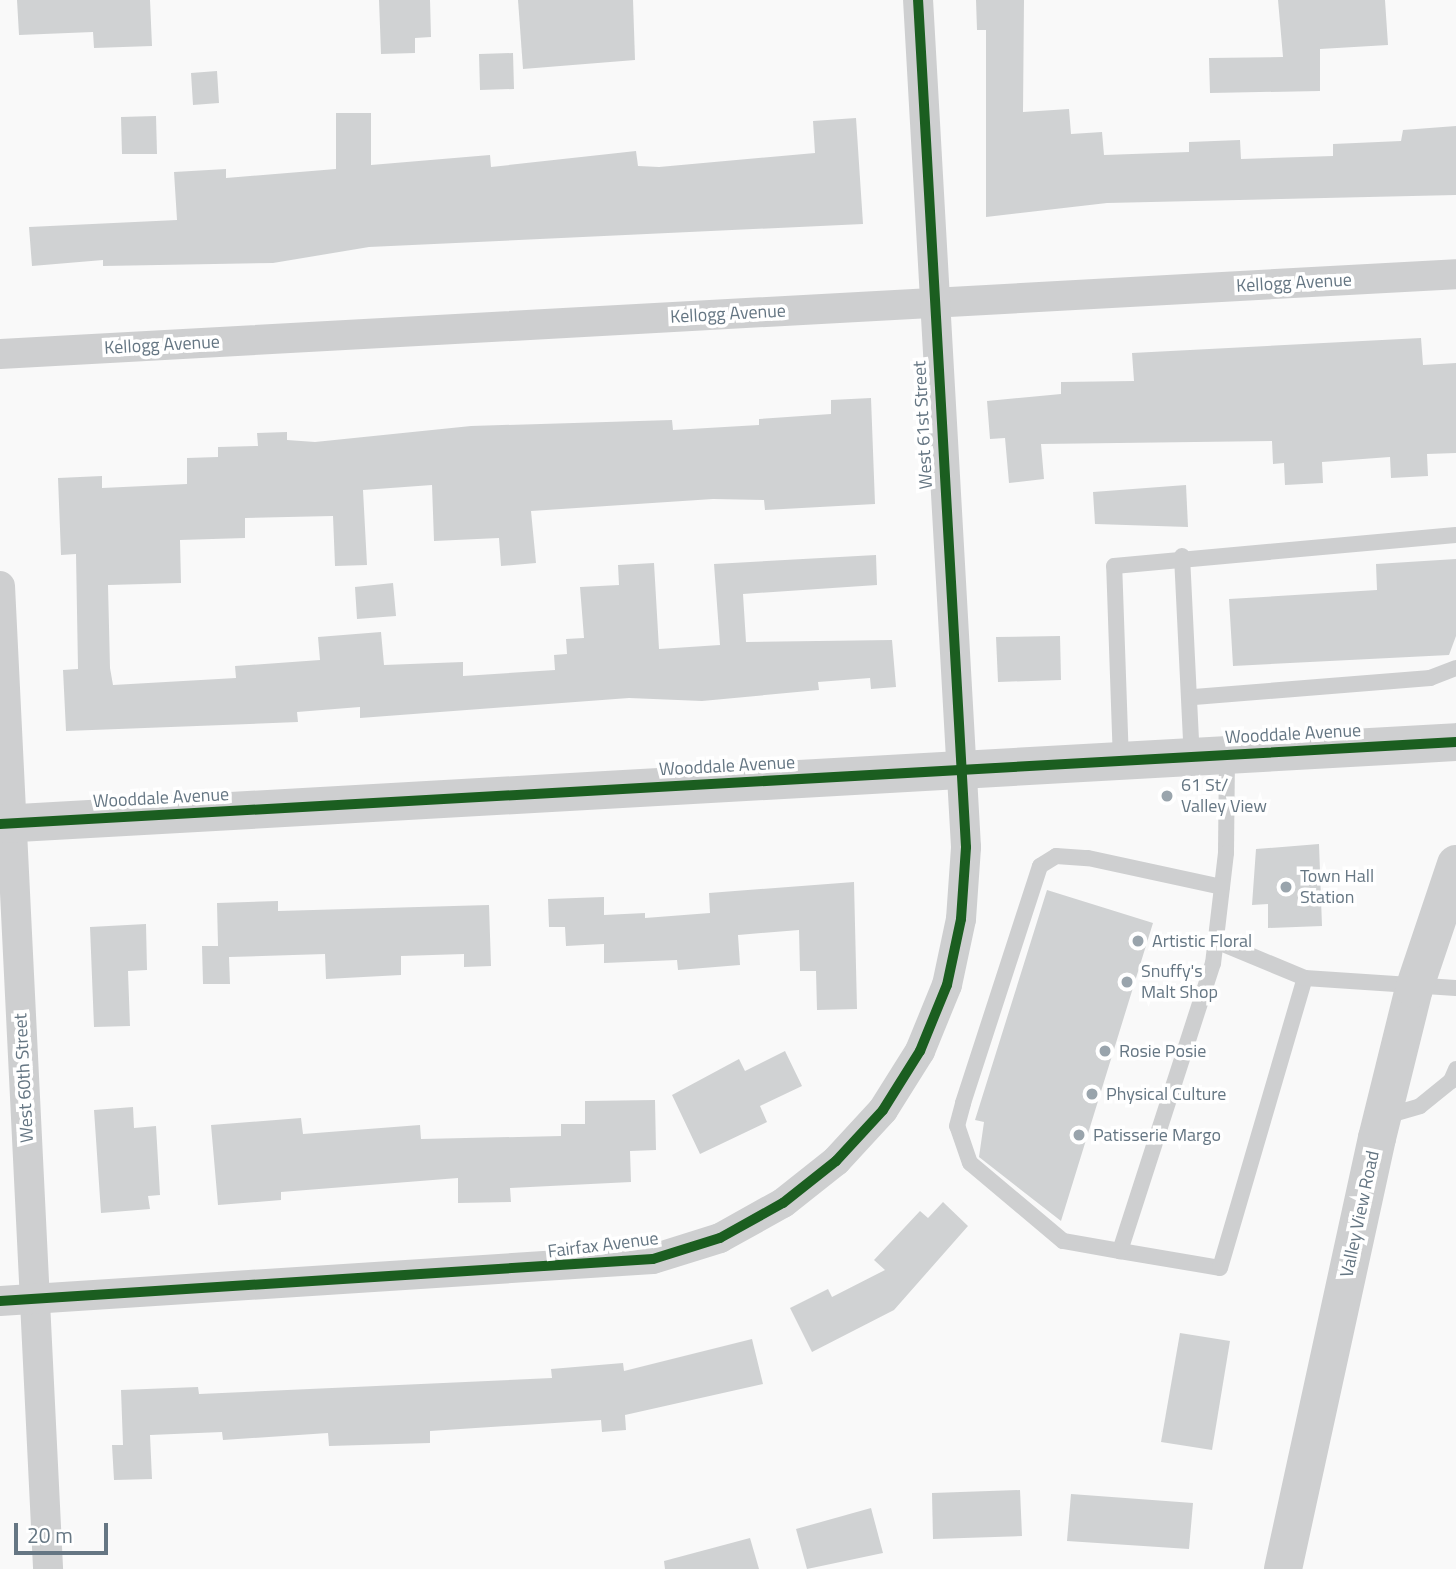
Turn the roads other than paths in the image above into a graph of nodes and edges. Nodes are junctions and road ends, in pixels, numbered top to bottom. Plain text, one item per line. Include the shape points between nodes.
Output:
1 (918, 0) edge
2 (1456, 274) edge
3 (934, 303) junction
4 (0, 354) edge
5 (1456, 535) edge
6 (1182, 556) junction
7 (0, 586) edge
8 (1456, 668) edge
9 (1194, 697) junction
10 (1456, 743) edge
11 (1210, 757) junction
12 (1121, 762) junction
13 (960, 771) junction
14 (6, 824) edge
15 (965, 847) joint
16 (1456, 864) edge
17 (1222, 887) junction
18 (1216, 941) junction
19 (1306, 978) junction
20 (1456, 988) edge
21 (1415, 989) junction
22 (1456, 1069) edge
23 (1382, 1117) junction
24 (1120, 1251) junction
25 (35, 1299) junction
26 (0, 1301) edge
27 (48, 1569) edge
28 (1283, 1569) edge

1 - 3 street, West 61st Street
2 - 3 street, Kellogg Avenue
3 - 4 street, Kellogg Avenue
3 - 13 street, West 61st Street
5 - 6 lane
6 - 9 lane
6 - 12 lane via 1114,566
7 - 14 street, West 60th Street
8 - 9 lane via 1430,678
9 - 11 lane
10 - 11 street, Wooddale Avenue
11 - 12 street, Wooddale Avenue
11 - 17 lane
12 - 13 street, Wooddale Avenue
13 - 14 street, Wooddale Avenue
13 - 15 street, West 61st Street
14 - 25 street, West 60th Street
15 - 25 street, Fairfax Avenue via 961,919 947,985 920,1051 883,1110 836,1161 783,1203 720,1238 653,1259 584,1268
16 - 21 street, Valley View Road
17 - 18 lane
17 - 24 lane via 1088,858 1056,856 1040,866 963,1103 957,1126 970,1163 1063,1241
18 - 19 lane
18 - 24 lane
19 - 21 lane
19 - 24 lane via 1220,1268
20 - 21 lane
21 - 23 street, Valley View Road
22 - 23 lane via 1451,1081 1420,1106
23 - 28 street, Valley View Road
25 - 26 street, Fairfax Avenue
25 - 27 street, West 60th Street

